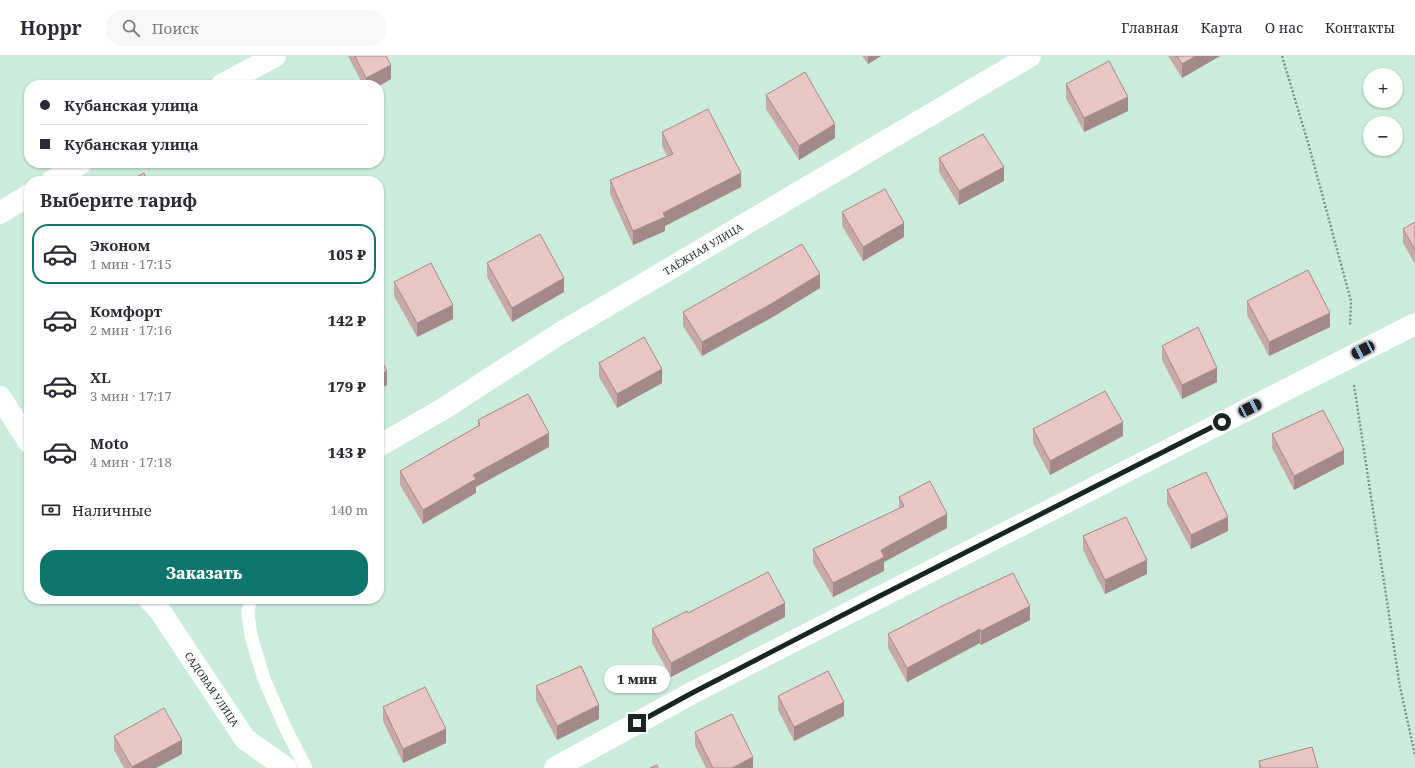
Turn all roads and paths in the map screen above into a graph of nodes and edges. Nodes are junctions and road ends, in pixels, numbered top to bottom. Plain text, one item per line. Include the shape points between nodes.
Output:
1 (275, 56) edge
2 (1030, 56) edge
3 (1282, 56) edge
4 (231, 80) edge
5 (73, 168) edge
6 (60, 176) edge
7 (24, 198) edge
8 (0, 213) edge
9 (1415, 324) edge
10 (1350, 357) junction
11 (0, 397) edge
12 (24, 434) edge
13 (384, 443) edge
14 (154, 604) edge
15 (249, 604) edge
16 (1415, 754) edge
17 (286, 768) edge
18 (306, 768) edge
19 (555, 768) edge

1 - 4 street
2 - 13 street, ТАЁЖНАЯ УЛИЦА via 559,334 443,409
3 - 10 path via 1351,301
5 - 6 street
7 - 8 street
9 - 10 street
10 - 16 path via 1400,688
10 - 19 street via 692,693
11 - 12 street
14 - 17 street, САДОВАЯ УЛИЦА via 245,739
15 - 18 lane via 251,636 264,679

